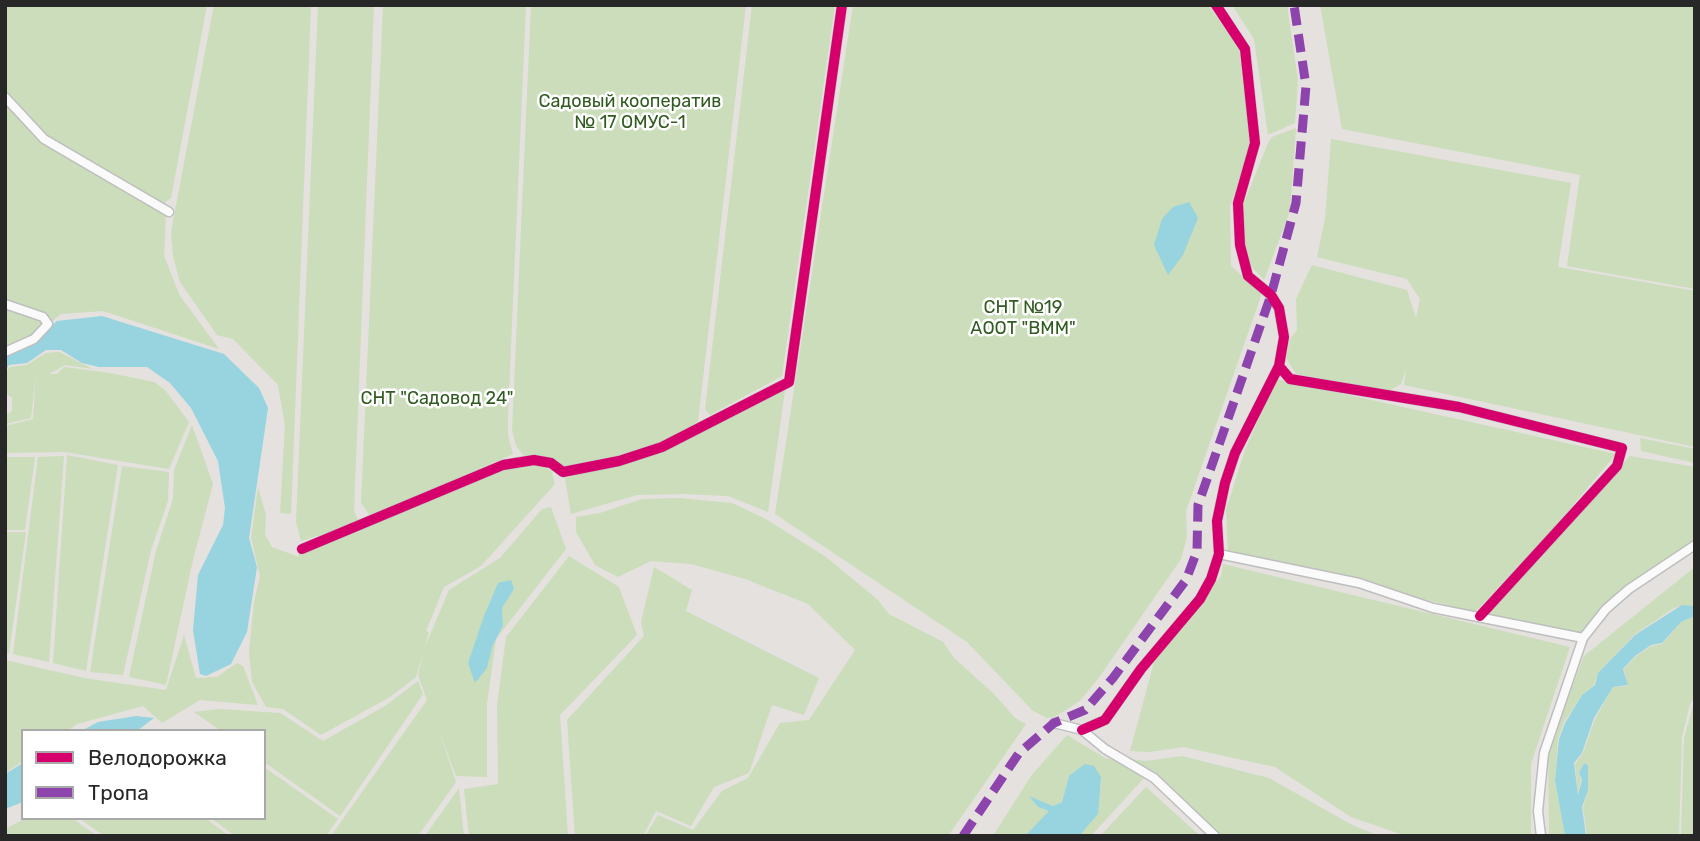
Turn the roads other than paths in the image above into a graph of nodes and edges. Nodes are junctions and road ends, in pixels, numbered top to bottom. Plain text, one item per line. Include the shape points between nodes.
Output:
1 (842, 5) edge
2 (1216, 5) edge
3 (5, 97) edge
4 (169, 212) dead end
5 (5, 304) edge
6 (5, 352) edge
7 (1279, 366) junction
8 (1695, 545) edge
9 (302, 549) dead end
10 (1219, 554) junction
11 (1480, 616) junction
12 (1583, 638) junction
13 (1054, 723) dead end
14 (1082, 730) junction
15 (1215, 836) edge
16 (1541, 836) edge

1 - 9 street via 789,382 652,450 562,472 551,463 534,460 503,466
2 - 7 street via 1245,48 1255,144 1238,203 1240,245 1248,275 1279,308 1284,337
3 - 4 street via 44,139
5 - 6 street via 43,317 48,324 19,348
7 - 10 street via 1235,453 1225,484 1217,521
7 - 11 street via 1290,379 1460,407 1622,447 1617,466
8 - 12 street via 1629,589
10 - 11 street via 1359,583 1433,608
10 - 14 street via 1200,598 1119,703 1105,720
11 - 12 street
12 - 16 street via 1544,752 1538,811
13 - 14 street
14 - 15 street via 1154,778

